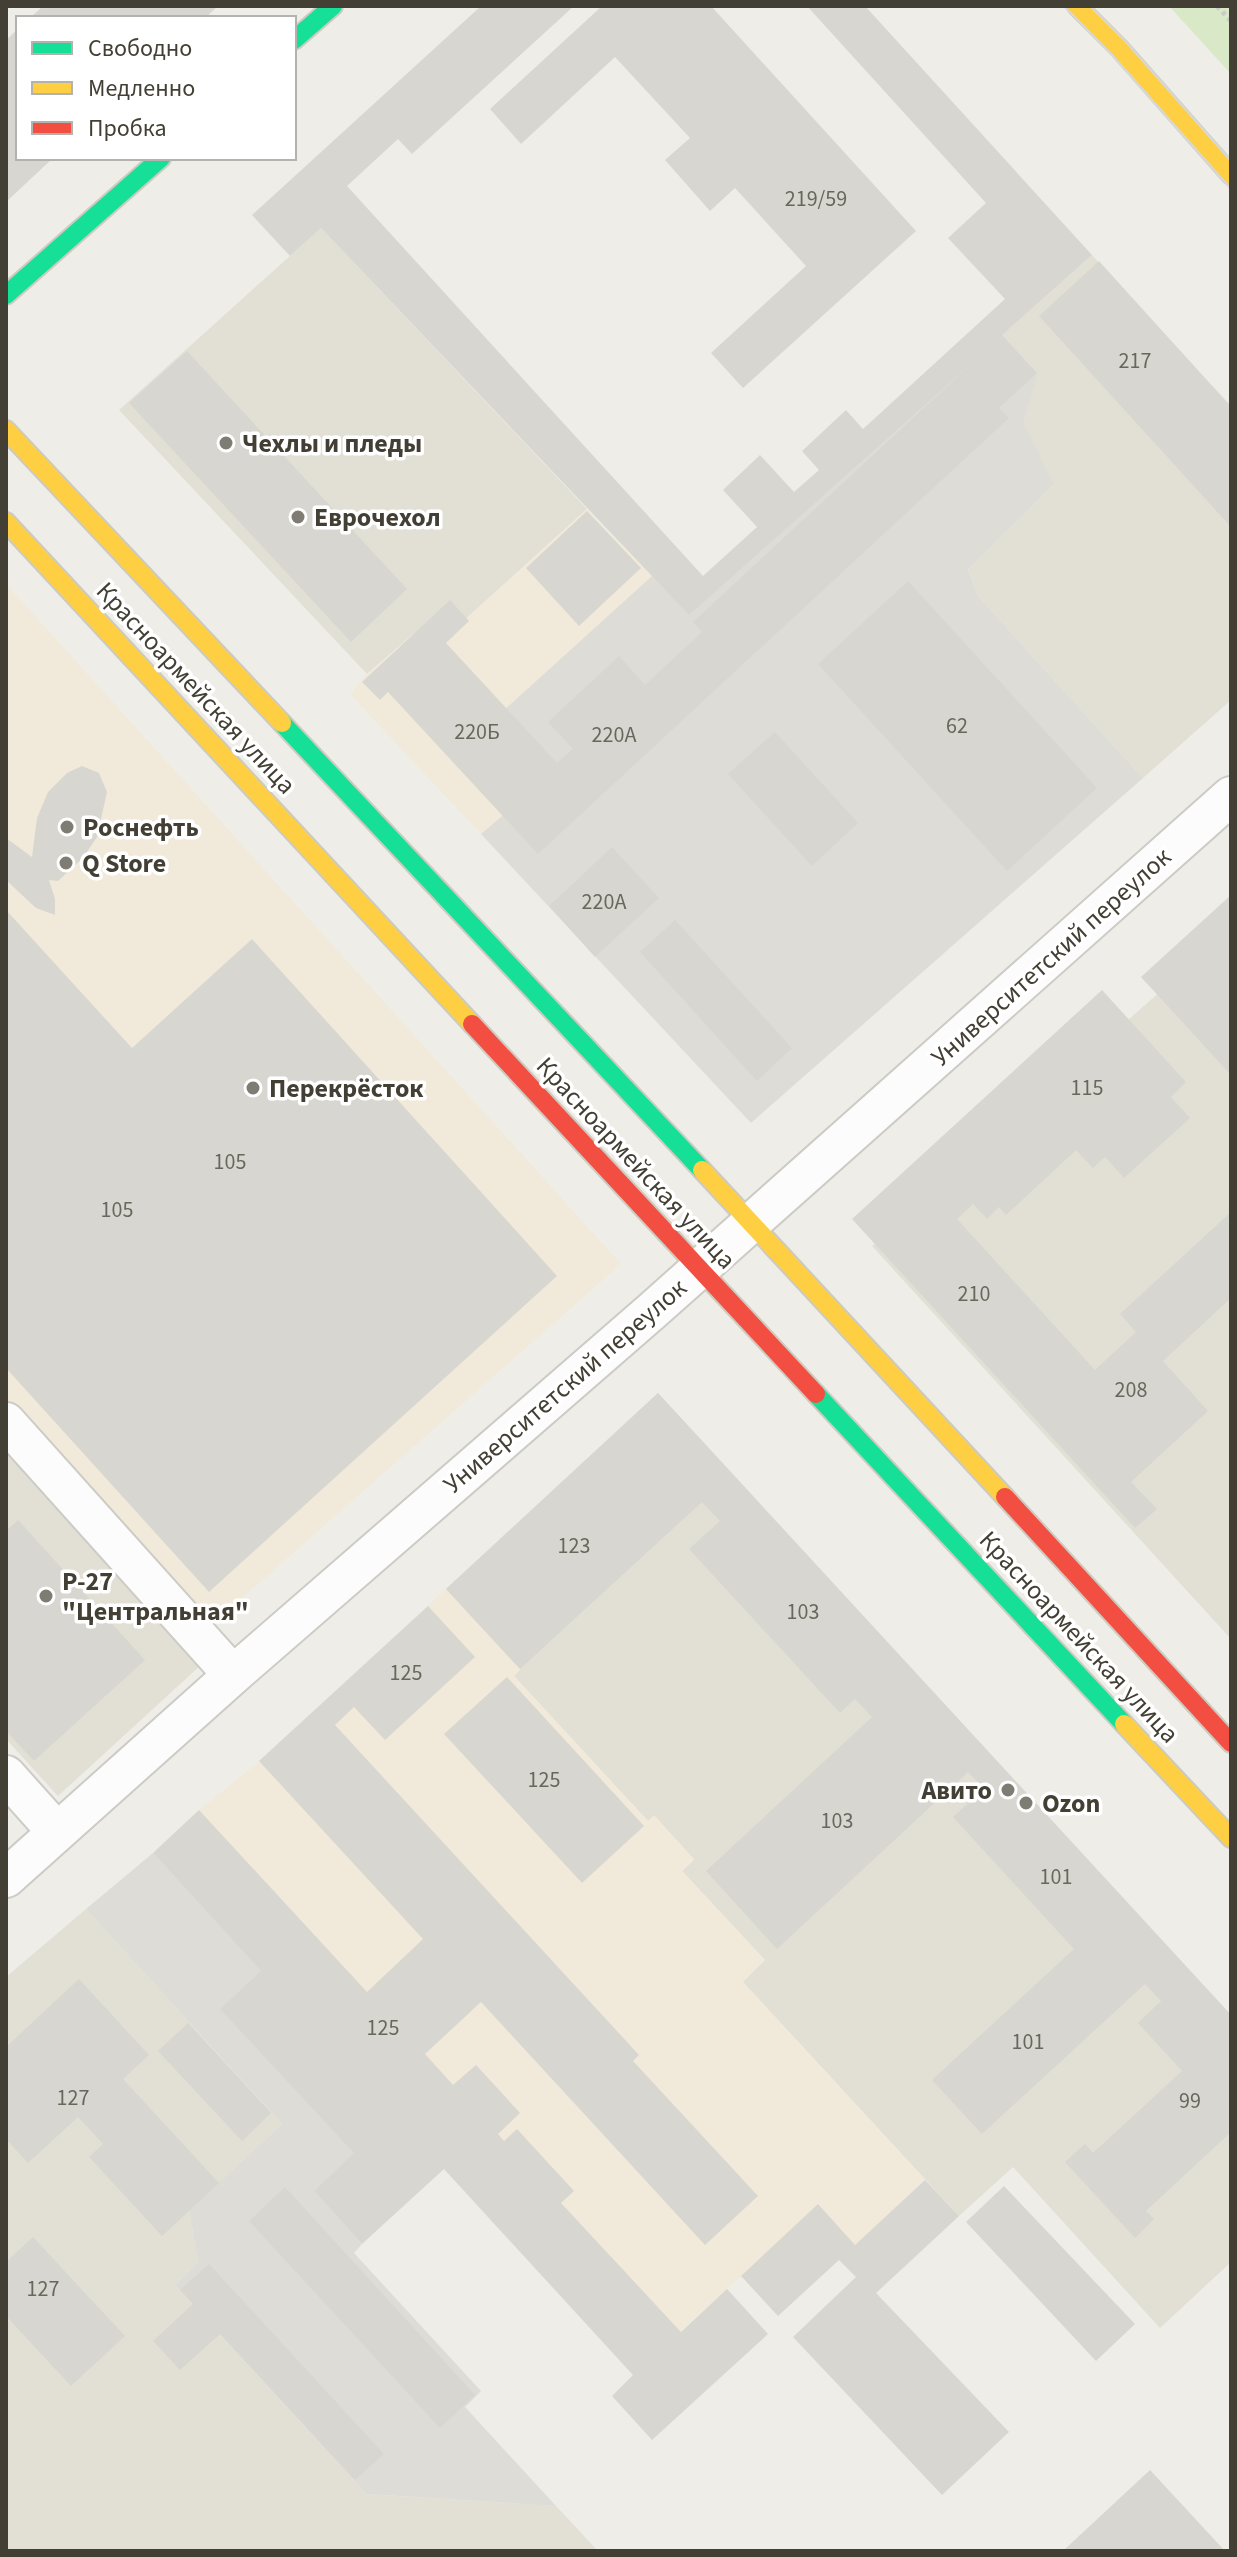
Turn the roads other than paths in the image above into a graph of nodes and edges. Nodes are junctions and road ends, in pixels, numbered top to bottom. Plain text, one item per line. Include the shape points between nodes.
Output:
1 (1077, 6) edge
2 (159, 160) edge
3 (1231, 175) edge
4 (6, 295) edge
5 (6, 430) edge
6 (6, 522) edge
7 (1231, 796) edge
8 (751, 1222) junction
9 (699, 1269) junction
10 (6, 1422) edge
11 (233, 1675) junction
12 (1231, 1743) edge
13 (6, 1775) edge
14 (57, 1832) junction
15 (1231, 1838) edge
16 (6, 1878) edge

1 - 3 main road
2 - 4 main road
5 - 8 main road, Красноармейская улица
6 - 9 main road, Красноармейская улица
7 - 8 street, Университетский переулок
8 - 9 street, Университетский переулок
8 - 12 main road, Красноармейская улица
9 - 11 street, Университетский переулок
9 - 15 main road, Красноармейская улица
10 - 11 street
11 - 14 street, Университетский переулок
13 - 14 street
14 - 16 street, Университетский переулок

